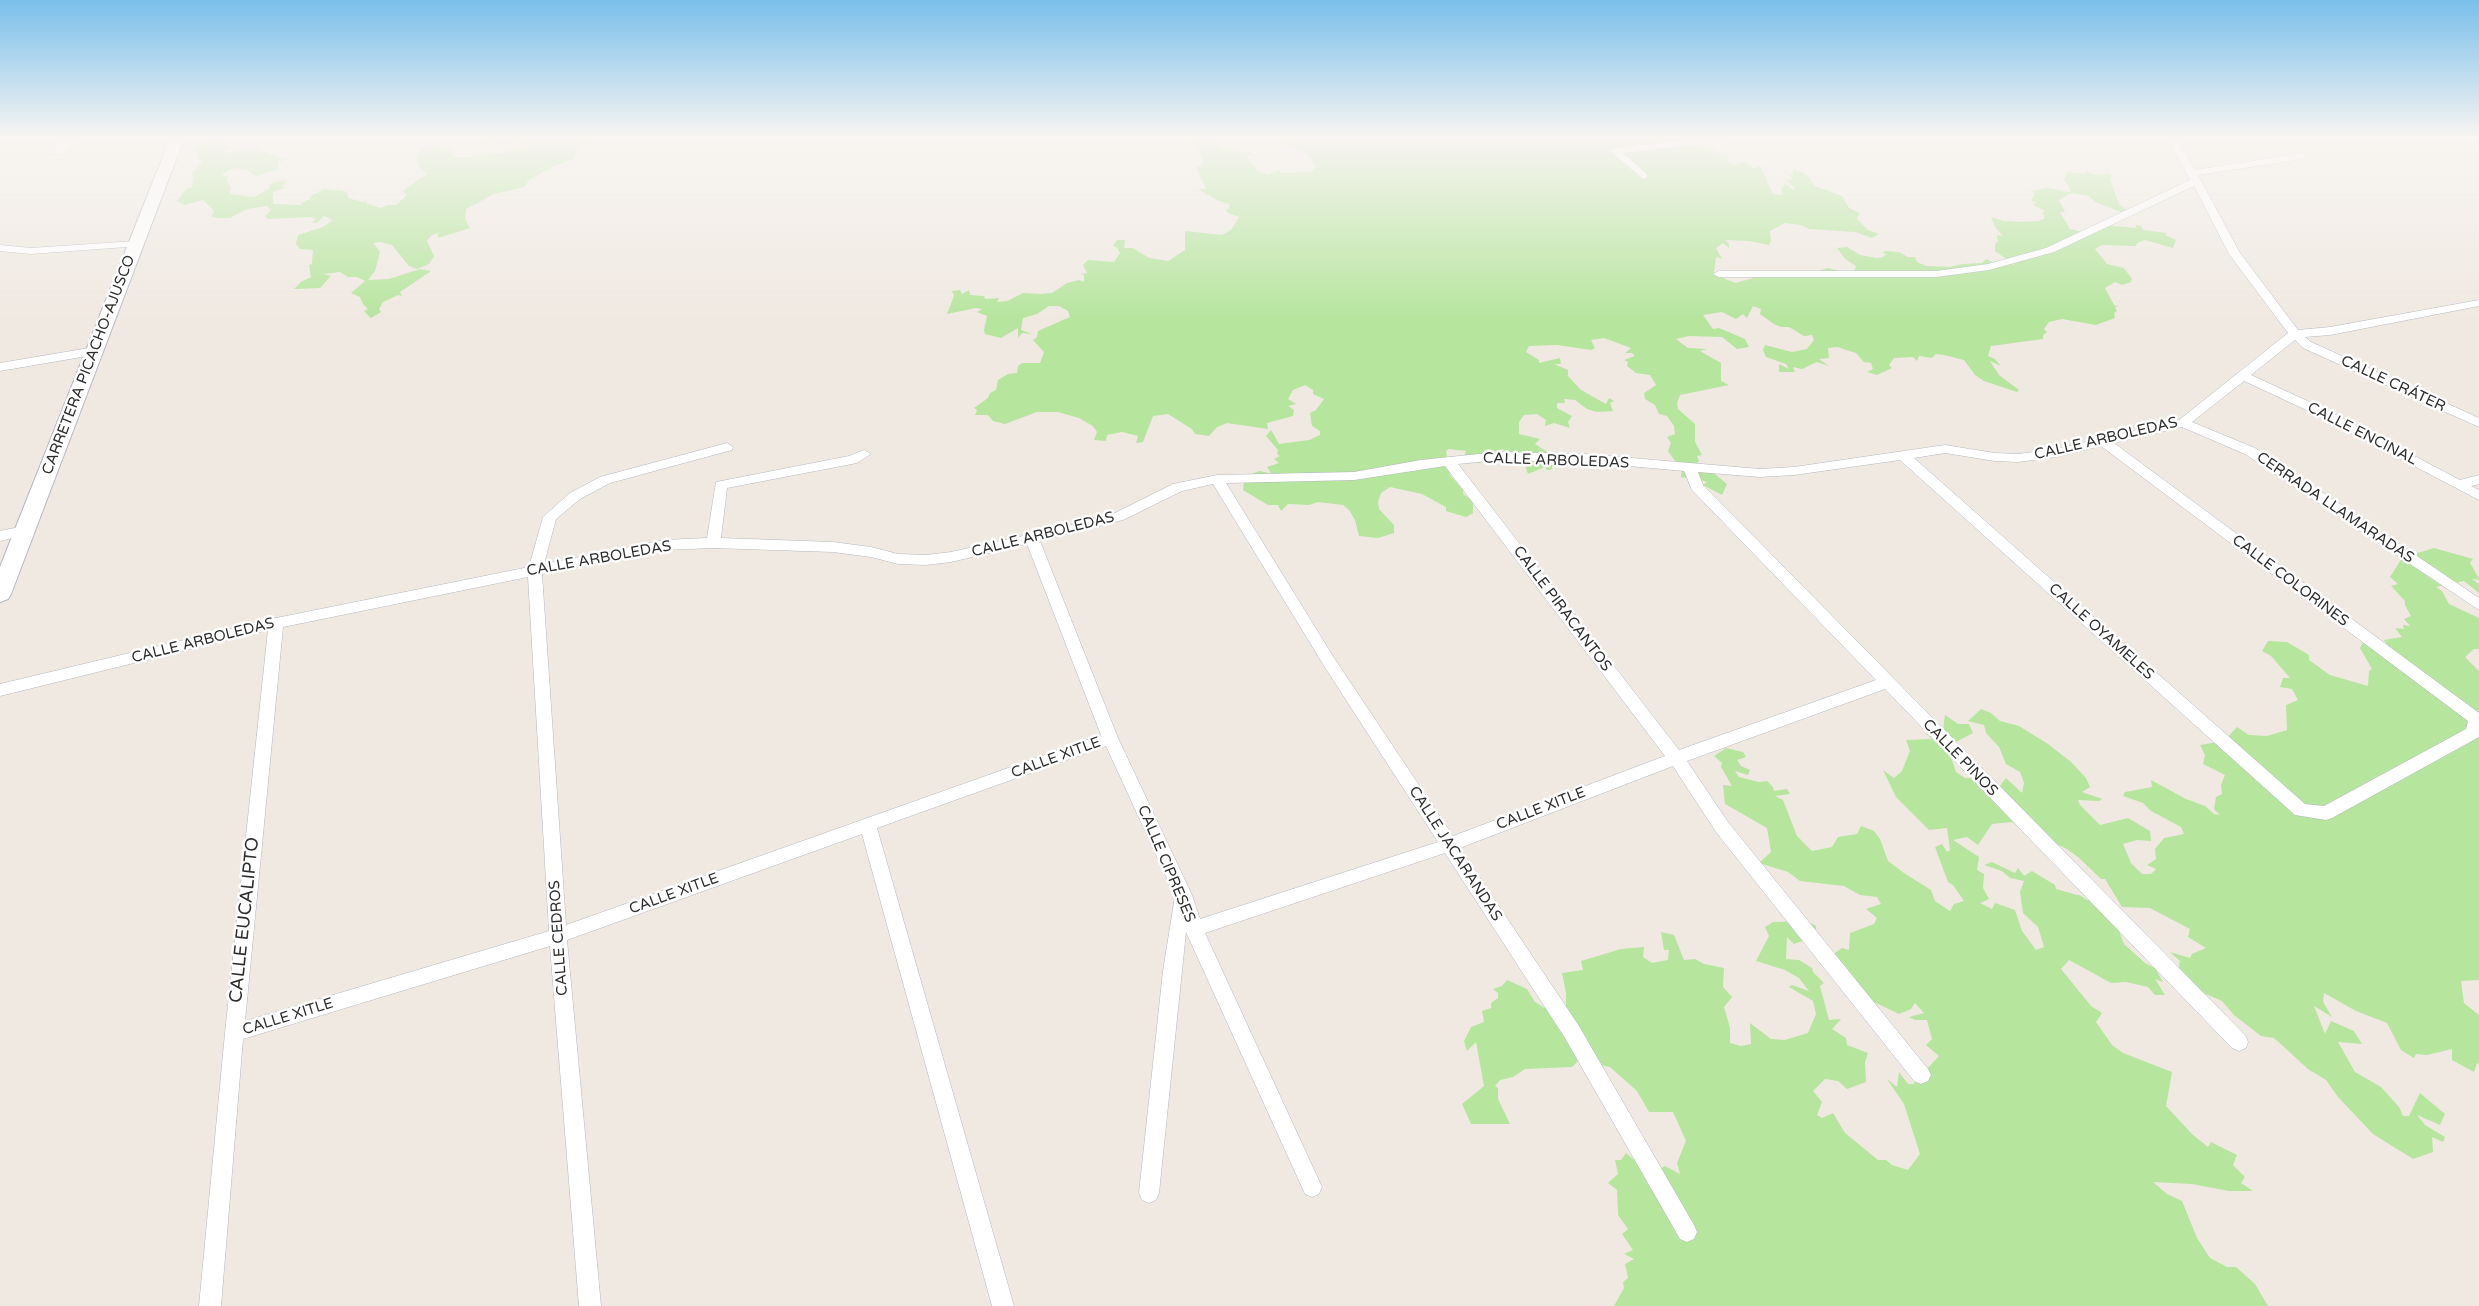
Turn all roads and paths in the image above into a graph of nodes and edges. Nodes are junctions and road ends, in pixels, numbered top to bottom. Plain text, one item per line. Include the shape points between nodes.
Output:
1 (154, 197) edge
2 (2155, 197) edge
3 (2205, 197) edge
4 (136, 244) junction
5 (0, 248) edge
6 (1719, 274) dead end
7 (2479, 302) edge
8 (2295, 334) junction
9 (94, 351) junction
10 (0, 367) edge
11 (2243, 376) junction
12 (2183, 423) junction
13 (2479, 423) edge
14 (2104, 442) junction
15 (727, 447) dead end
16 (864, 454) dead end
17 (1902, 454) junction
18 (1448, 461) junction
19 (1690, 468) junction
20 (1217, 479) junction
21 (2479, 479) edge
22 (2460, 485) junction
23 (2479, 496) edge
24 (24, 531) junction
25 (0, 536) edge
26 (1031, 537) junction
27 (712, 543) junction
28 (535, 570) junction
29 (0, 594) edge
30 (2479, 605) edge
31 (276, 623) junction
32 (1886, 683) junction
33 (0, 690) edge
34 (1110, 738) junction
35 (1676, 758) junction
36 (2301, 810) joint
37 (868, 825) junction
38 (1449, 844) junction
39 (1183, 895) junction
40 (1194, 929) junction
41 (558, 936) junction
42 (234, 1033) junction
43 (2239, 1042) dead end
44 (1920, 1075) dead end
45 (1312, 1187) dead end
46 (1149, 1193) dead end
47 (1687, 1232) dead end
48 (210, 1306) edge
49 (590, 1306) edge
50 (1003, 1306) edge

1 - 4 main road, CARRETERA PICACHO-AJUSCO
2 - 6 street via 2050,250 1989,267 1936,274
3 - 8 street, CALLE CRÁTER via 2235,254
4 - 5 street via 31,251
4 - 9 main road, CARRETERA PICACHO-AJUSCO
7 - 8 street via 2339,329
8 - 11 street, CALLE ARBOLEDAS
8 - 13 street, CALLE CRÁTER via 2307,345
9 - 10 street
9 - 24 main road, CARRETERA PICACHO-AJUSCO
11 - 12 street, CALLE ARBOLEDAS
11 - 22 street, CALLE ENCINAL via 2321,412
12 - 14 street, CALLE ARBOLEDAS
12 - 30 street, CERRADA LLAMARADAS via 2250,452
14 - 17 street, CALLE ARBOLEDAS via 2018,458 1945,449
14 - 36 street, CALLE COLORINES via 2476,719 2472,733 2326,813
15 - 28 street, CALLE CEDROS via 605,480 575,496 550,517
16 - 27 street via 852,460 721,485
17 - 19 street, CALLE ARBOLEDAS via 1794,471 1760,473
17 - 36 street, CALLE OYAMELES
18 - 19 street, CALLE ARBOLEDAS via 1498,456 1585,458
18 - 20 street, CALLE ARBOLEDAS via 1354,476
18 - 35 street, CALLE PIRACANTOS
19 - 32 street, CALLE PINOS via 1697,487
20 - 26 street, CALLE ARBOLEDAS via 1178,487 1118,517 1064,532
20 - 38 street, CALLE JACARANDAS via 1331,666
21 - 22 street
22 - 23 street, CALLE ENCINAL
24 - 25 street
24 - 29 main road, CARRETERA PICACHO-AJUSCO
26 - 27 street, CALLE ARBOLEDAS via 926,560 898,559 832,547
26 - 34 street, CALLE CIPRESES
27 - 28 street, CALLE ARBOLEDAS via 664,545
28 - 31 street, CALLE ARBOLEDAS
28 - 41 street, CALLE CEDROS
31 - 33 street, CALLE ARBOLEDAS
31 - 42 street, CALLE EUCALIPTO
32 - 35 street, CALLE XITLE
32 - 43 street, CALLE PINOS
34 - 37 street, CALLE XITLE
34 - 39 street, CALLE CIPRESES
35 - 38 street, CALLE XITLE
35 - 44 street, CALLE PIRACANTOS via 1722,827
37 - 41 street, CALLE XITLE
37 - 50 street
38 - 40 street, CALLE XITLE
38 - 47 street, CALLE JACARANDAS via 1572,1032
39 - 40 street, CALLE CIPRESES
39 - 46 street
40 - 45 street, CALLE CIPRESES
41 - 42 street, CALLE XITLE
41 - 49 street, CALLE CEDROS
42 - 48 street, CALLE EUCALIPTO

